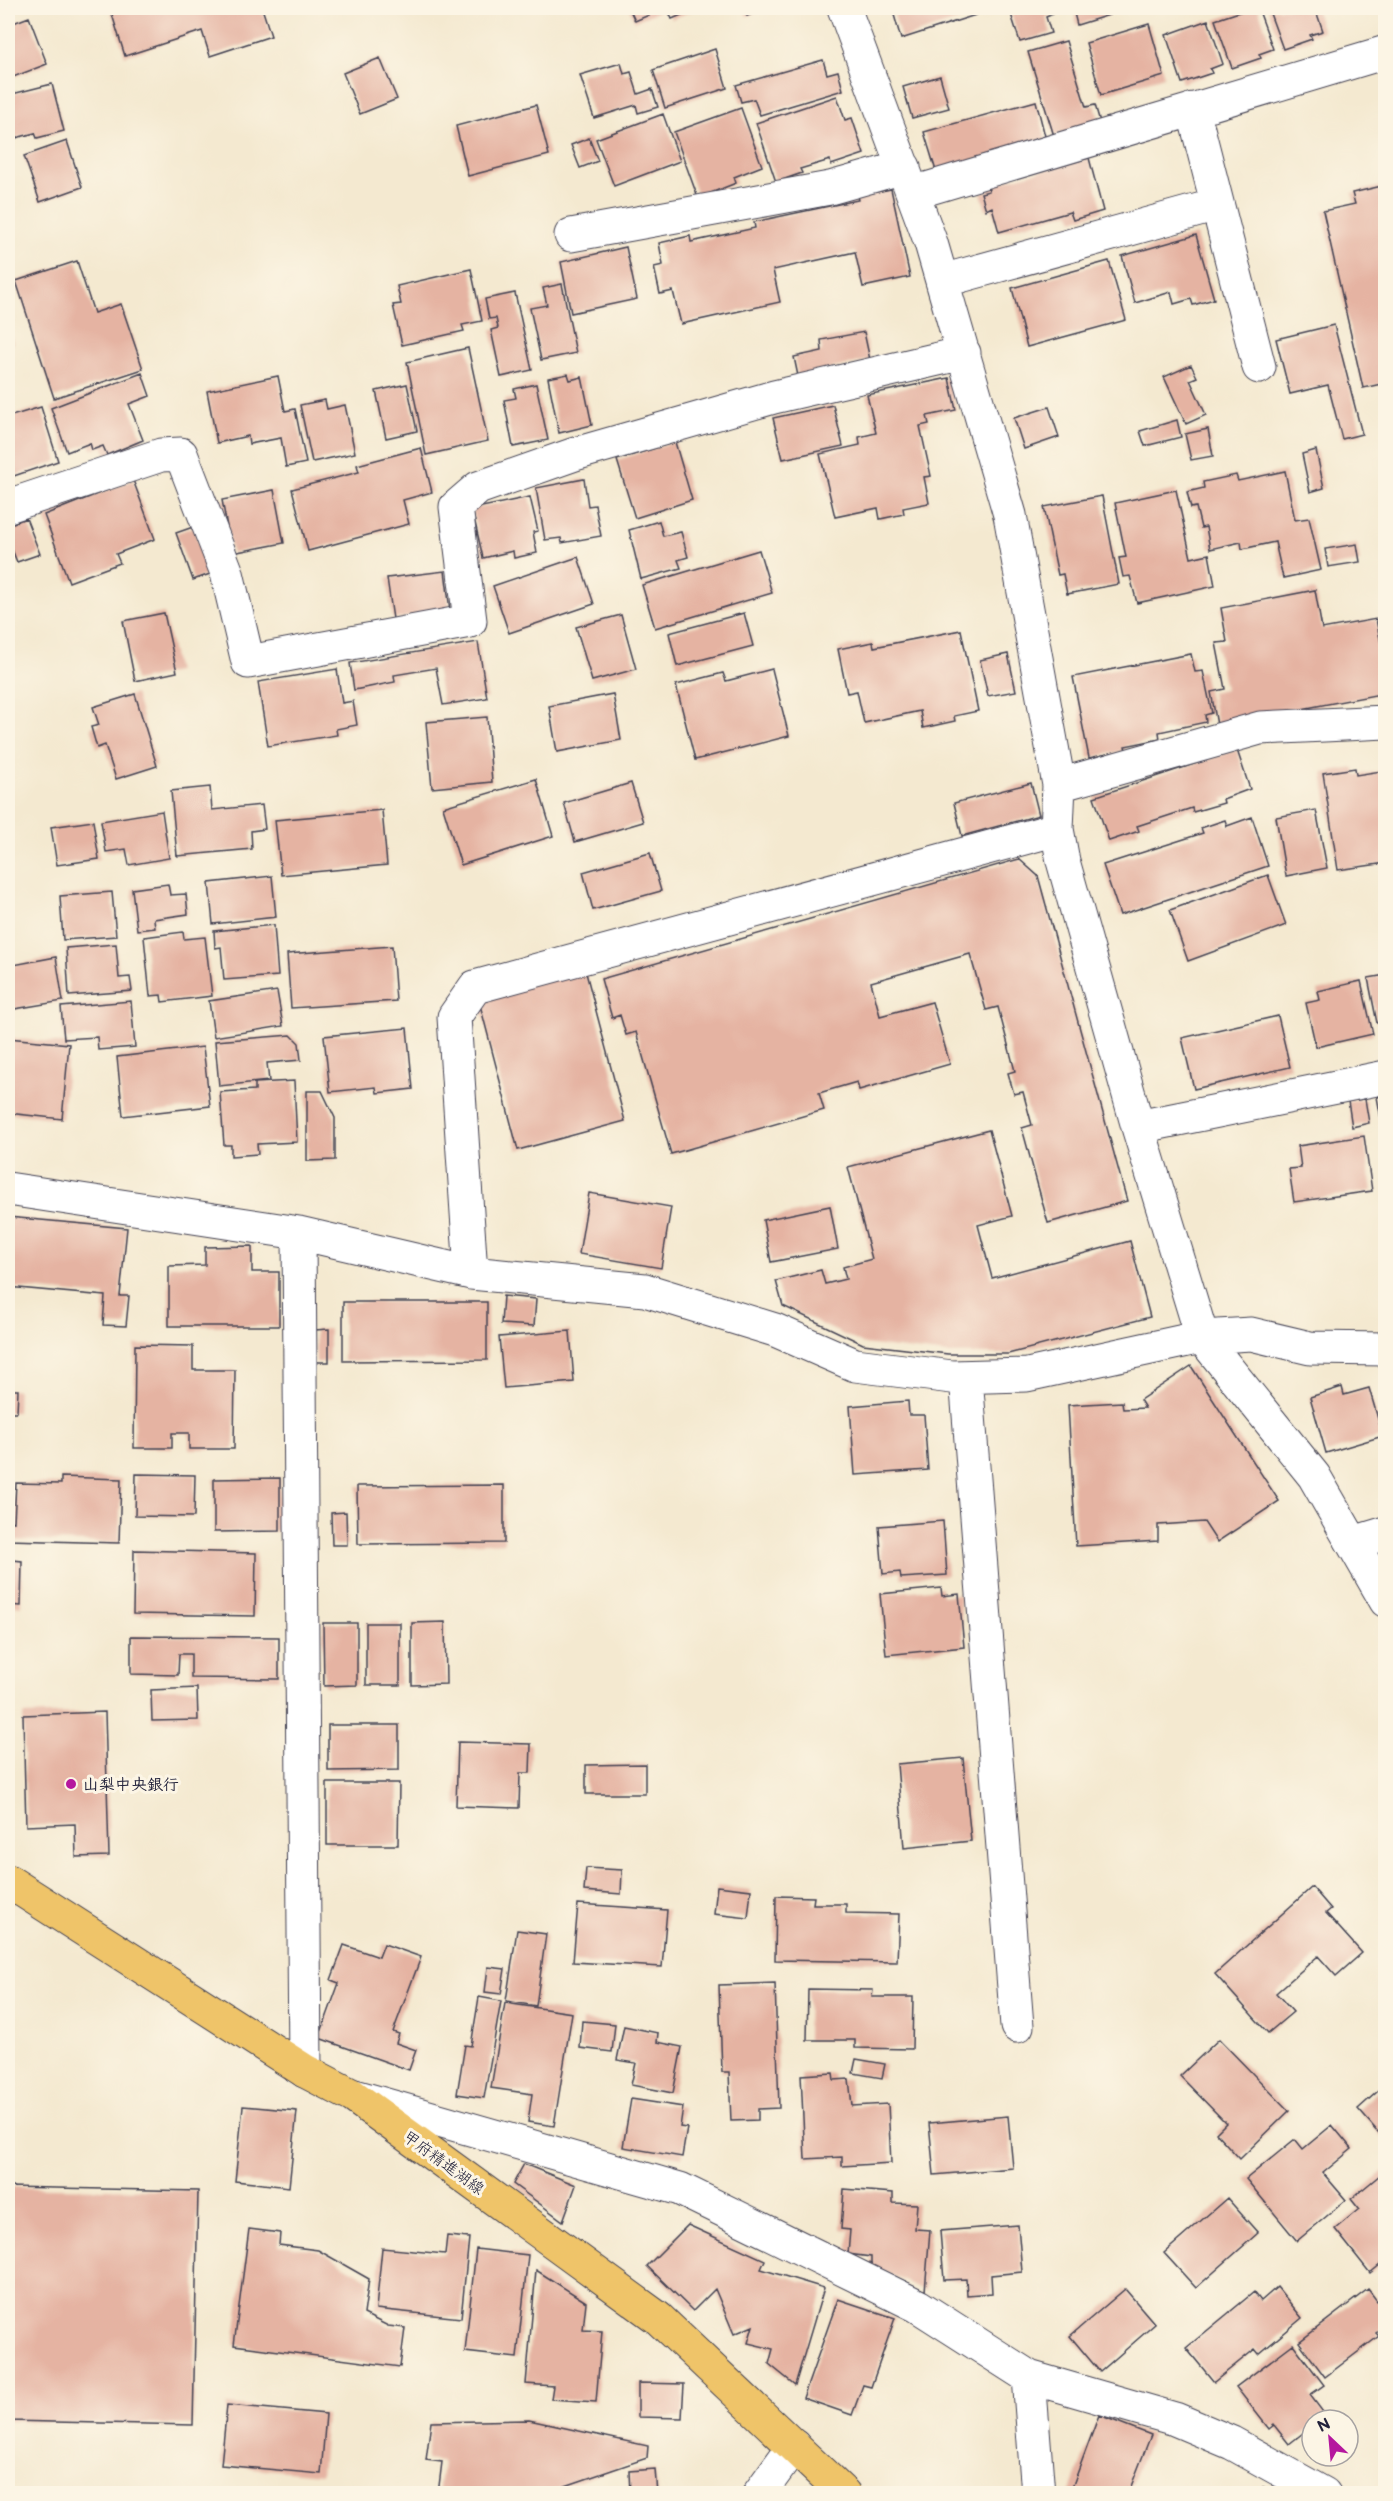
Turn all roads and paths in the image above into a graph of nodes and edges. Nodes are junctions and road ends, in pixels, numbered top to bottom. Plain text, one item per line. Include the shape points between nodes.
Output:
1 (844, 8) edge
2 (1386, 52) edge
3 (1193, 109) junction
4 (909, 180) junction
5 (1217, 205) junction
6 (571, 235) dead end
7 (942, 281) junction
8 (964, 353) junction
9 (1259, 367) dead end
10 (8, 506) edge
11 (1386, 722) edge
12 (1059, 785) junction
13 (1057, 829) junction
14 (1386, 1077) edge
15 (1138, 1128) junction
16 (8, 1189) edge
17 (299, 1233) junction
18 (471, 1273) junction
19 (1202, 1337) junction
20 (1386, 1349) edge
21 (966, 1377) junction
22 (1386, 1533) edge
23 (1353, 1543) junction
24 (1386, 1601) edge
25 (8, 1881) edge
26 (1017, 2025) dead end
27 (305, 2071) junction
28 (353, 2096) junction
29 (1029, 2377) junction
30 (794, 2446) junction
31 (759, 2493) edge
32 (844, 2493) edge
33 (1038, 2493) edge
34 (1324, 2493) edge

1 - 4 street
2 - 3 street
3 - 4 street
3 - 5 street
4 - 6 street via 830,188
4 - 7 street
5 - 7 street
5 - 9 street
7 - 8 street
8 - 10 street via 774,397 575,454 478,488 456,507 471,621 248,662 227,573 181,454 161,455
8 - 12 street via 1010,515
11 - 12 street via 1260,728
12 - 13 street
13 - 15 street
13 - 18 street via 475,987 454,1017
14 - 15 street
15 - 19 street
16 - 17 street
17 - 18 street
17 - 27 street
18 - 21 street via 645,1290 775,1330 855,1365
19 - 20 street via 1251,1334 1310,1348
19 - 21 street via 1027,1375
19 - 23 street via 1314,1476
21 - 26 street
22 - 23 street
23 - 24 street
25 - 27 main road, 甲府精進湖線
27 - 28 main road, 甲府精進湖線
28 - 29 street via 680,2189 918,2306
28 - 30 main road, 甲府精進湖線 via 658,2318
29 - 33 street
29 - 34 street via 1175,2420 1232,2443
30 - 31 street
30 - 32 main road, 甲府精進湖線

